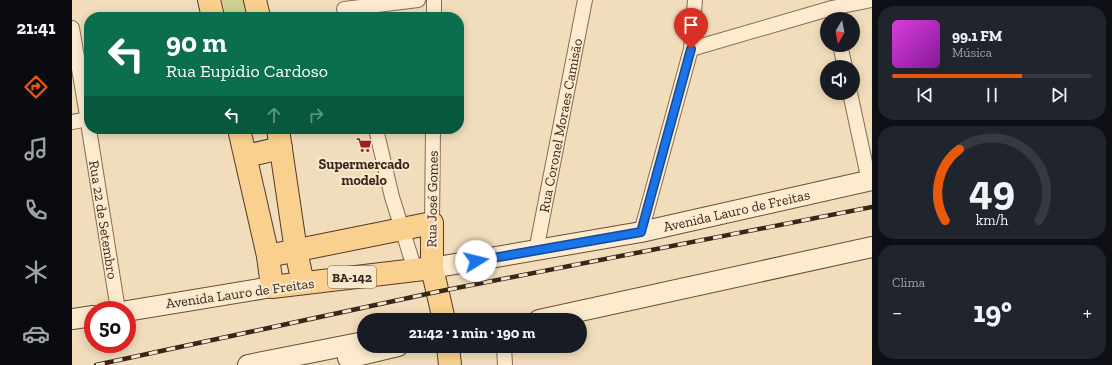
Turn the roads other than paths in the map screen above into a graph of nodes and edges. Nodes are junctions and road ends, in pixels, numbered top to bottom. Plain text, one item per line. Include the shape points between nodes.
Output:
1 (209, 0) edge
2 (255, 0) edge
3 (418, 0) edge
4 (434, 0) edge
5 (585, 0) edge
6 (695, 0) edge
7 (871, 0) edge
8 (344, 9) edge
9 (212, 12) edge
10 (258, 12) edge
11 (434, 12) edge
12 (838, 12) edge
13 (820, 17) edge
14 (72, 28) edge
15 (691, 49) junction
16 (84, 96) edge
17 (852, 100) edge
18 (72, 122) edge
19 (84, 124) edge
20 (90, 134) edge
21 (240, 134) edge
22 (377, 134) edge
23 (433, 134) edge
24 (279, 138) edge
25 (246, 156) junction
26 (871, 180) edge
27 (432, 223) junction
28 (402, 229) junction
29 (641, 232) junction
30 (872, 247) edge
31 (296, 250) junction
32 (852, 250) junction
33 (536, 251) junction
34 (268, 256) junction
35 (872, 261) edge
36 (423, 269) junction
37 (304, 283) junction
38 (272, 287) junction
39 (117, 301) edge
40 (136, 309) edge
41 (441, 313) edge
42 (570, 313) edge
43 (84, 317) edge
44 (72, 319) edge
45 (357, 343) edge
46 (368, 353) edge
47 (449, 353) edge
48 (504, 353) edge
49 (248, 365) edge
50 (317, 365) edge
51 (450, 365) edge
52 (505, 365) edge

1 - 9 main road
2 - 10 main road
3 - 8 street
4 - 11 street
5 - 33 street, Rua Coronel Moraes Camisão
6 - 15 street
7 - 12 street
13 - 15 street
14 - 16 street, Rua 22 de Setembro
15 - 29 street
17 - 26 street
18 - 19 street
20 - 39 street, Rua 22 de Setembro
21 - 25 main road
22 - 28 street
23 - 27 street, Rua José Gomes
24 - 25 main road
24 - 31 main road
25 - 34 main road
26 - 29 main road, Avenida Lauro de Freitas
27 - 28 main road
27 - 36 main road, Rua José Gomes
28 - 31 main road
28 - 36 street
29 - 33 main road, Avenida Lauro de Freitas
30 - 32 main road
31 - 34 main road
31 - 37 main road
32 - 35 main road
32 - 42 main road
33 - 36 main road, Avenida Lauro de Freitas
34 - 38 main road
36 - 37 main road, Avenida Lauro de Freitas / BA-142
36 - 41 main road, Rua José Gomes
37 - 38 main road, Avenida Lauro de Freitas / BA-142
38 - 40 main road, Avenida Lauro de Freitas
43 - 44 main road
45 - 49 main road
46 - 50 main road
47 - 51 main road
48 - 52 street

